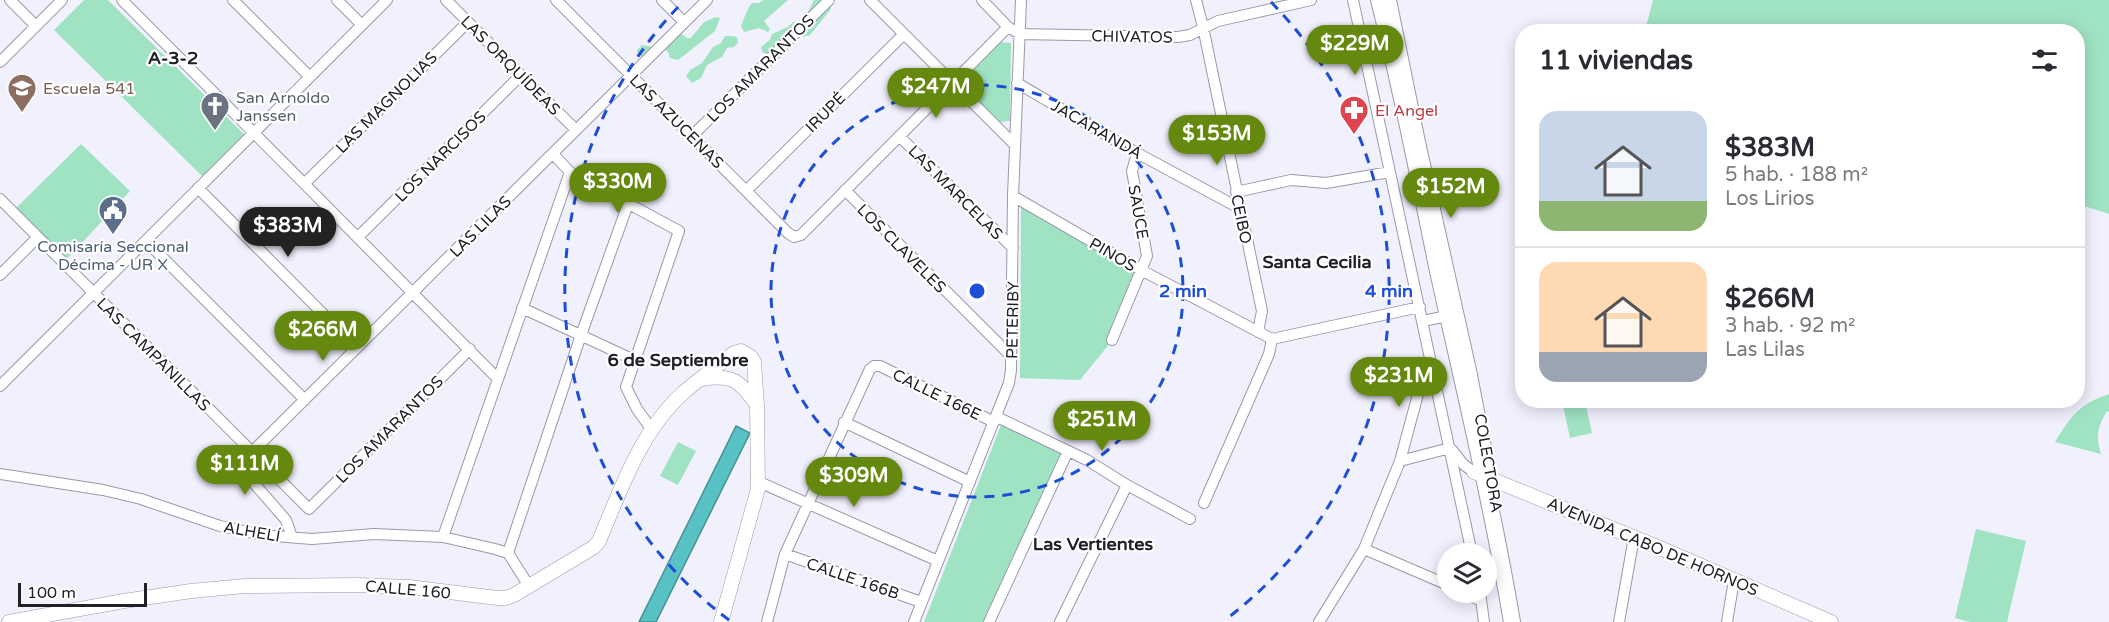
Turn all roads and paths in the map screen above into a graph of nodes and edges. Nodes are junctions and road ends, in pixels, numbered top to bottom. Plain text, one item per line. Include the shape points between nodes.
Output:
1 (10, 0) edge
2 (62, 0) edge
3 (122, 0) edge
4 (233, 0) edge
5 (337, 0) edge
6 (387, 0) edge
7 (446, 0) edge
8 (556, 0) edge
9 (662, 0) edge
10 (707, 0) edge
11 (829, 0) edge
12 (870, 0) edge
13 (982, 0) edge
14 (1021, 0) edge
15 (1196, 0) edge
16 (1311, 0) edge
17 (1353, 0) edge
18 (1371, 0) edge
19 (1379, 0) edge
20 (1391, 0) edge
21 (468, 22) junction
22 (684, 22) junction
23 (362, 25) junction
24 (36, 26) junction
25 (1008, 27) junction
26 (1203, 27) junction
27 (904, 34) junction
28 (1020, 34) junction
29 (1398, 55) junction
30 (0, 62) edge
31 (521, 75) junction
32 (631, 76) junction
33 (310, 77) junction
34 (952, 82) junction
35 (1017, 83) junction
36 (576, 130) junction
37 (254, 132) junction
38 (692, 136) junction
39 (899, 136) junction
40 (1015, 145) junction
41 (1137, 153) junction
42 (553, 154) junction
43 (570, 172) junction
44 (1390, 172) junction
45 (305, 183) junction
46 (198, 188) junction
47 (845, 190) junction
48 (746, 191) junction
49 (1236, 192) junction
50 (1013, 196) junction
51 (0, 199) edge
52 (628, 204) junction
53 (1241, 209) junction
54 (38, 237) junction
55 (358, 237) junction
56 (146, 240) junction
57 (1013, 248) junction
58 (1141, 270) junction
59 (0, 275) edge
60 (413, 292) junction
61 (93, 293) junction
62 (1420, 307) junction
63 (522, 308) junction
64 (1444, 314) junction
65 (1258, 332) junction
66 (581, 335) junction
67 (1272, 339) junction
68 (1112, 340) dead end
69 (357, 348) junction
70 (470, 349) junction
71 (1011, 356) junction
72 (634, 360) junction
73 (1431, 370) junction
74 (497, 378) junction
75 (700, 379) junction
76 (0, 386) edge
77 (305, 400) junction
78 (757, 405) junction
79 (995, 419) junction
80 (844, 422) junction
81 (652, 430) junction
82 (1450, 447) junction
83 (1068, 451) junction
84 (252, 452) junction
85 (1400, 461) junction
86 (0, 474) edge
87 (1483, 475) junction
88 (759, 482) junction
89 (970, 482) junction
90 (1127, 485) junction
91 (1204, 503) dead end
92 (808, 504) junction
93 (309, 509) joint
94 (1190, 519) dead end
95 (292, 537) junction
96 (443, 537) junction
97 (1634, 537) junction
98 (1470, 543) edge
99 (1364, 549) junction
100 (508, 554) junction
101 (785, 554) junction
102 (938, 561) junction
103 (1437, 580) edge
104 (1734, 580) junction
105 (529, 586) junction
106 (921, 602) junction
107 (1481, 603) edge
108 (9, 622) edge
109 (723, 622) edge
110 (767, 622) edge
111 (914, 622) edge
112 (988, 622) edge
113 (1060, 622) edge
114 (1319, 622) edge
115 (1484, 622) edge
116 (1502, 622) edge
117 (1512, 622) edge
118 (1518, 622) edge
119 (1619, 622) edge
120 (1727, 622) edge
121 (1831, 622) edge

1 - 24 street
2 - 24 street
3 - 37 street
4 - 33 street
5 - 23 street
6 - 23 street
7 - 21 street, LAS ORQUÍDEAS
8 - 32 street, LAS AZUCENAS
9 - 22 street
10 - 22 street, LAS LILAS
11 - 38 street, LOS AMARANTOS
12 - 27 street
13 - 25 street
14 - 28 street, PETERIBY
15 - 26 street, CEIBO
16 - 26 street, CHIVATOS
17 - 44 street, COLECTORA
18 - 64 highway
19 - 29 highway
20 - 29 street
21 - 31 street, LAS ORQUÍDEAS
21 - 45 street, LAS MAGNOLIAS
22 - 32 street, LAS LILAS
23 - 33 street
24 - 30 street
25 - 28 street
25 - 34 street
26 - 28 street, CHIVATOS via 1178,37
26 - 49 street, CEIBO
27 - 34 street
27 - 48 street, IRUPÉ
28 - 35 street, PETERIBY
29 - 64 highway
31 - 36 street, LAS ORQUÍDEAS
31 - 55 street, LOS NARCISOS
32 - 36 street, LAS LILAS
32 - 38 street, LAS AZUCENAS
33 - 37 street
34 - 39 street
34 - 40 street
35 - 40 street, PETERIBY
35 - 41 street, JACARANDÁ
36 - 42 street, LAS LILAS
37 - 45 street
37 - 46 street
38 - 48 street, LAS AZUCENAS
39 - 47 street
39 - 57 street, LAS MARCELAS
40 - 50 street, PETERIBY
41 - 53 street, JACARANDÁ
41 - 58 street, SAUCE via 1131,171 1147,256
42 - 43 street
42 - 60 street, LAS LILAS
43 - 52 street
43 - 63 street
44 - 49 street via 1326,183 1291,180
44 - 62 street, COLECTORA
45 - 55 street
46 - 56 street
46 - 69 street
47 - 48 street, LAS AZUCENAS via 801,235 794,237
47 - 71 street, LOS CLAVELES
49 - 53 street, CEIBO
50 - 57 street, PETERIBY
50 - 58 street, PINOS
51 - 54 street, LAS CAMPANILLAS
52 - 66 street
52 - 72 street via 679,231
53 - 65 street, CEIBO via 1262,311
54 - 59 street
54 - 61 street, LAS CAMPANILLAS
55 - 60 street
56 - 61 street
56 - 77 street
57 - 71 street, PETERIBY
58 - 65 street, PINOS
58 - 68 street, SAUCE
60 - 69 street, LAS LILAS
60 - 70 street
61 - 76 street
61 - 84 street, LAS CAMPANILLAS
62 - 64 street, COLECTORA
62 - 67 street
63 - 66 street
63 - 74 street
64 - 73 street, COLECTORA
64 - 87 highway
65 - 67 street, PINOS
66 - 72 street
66 - 100 street
67 - 91 street
69 - 77 street, LAS LILAS
70 - 74 street
70 - 93 street, LOS AMARANTOS
71 - 79 street, PETERIBY via 1009,383
72 - 81 street via 626,387
73 - 82 street, COLECTORA
73 - 85 street via 1420,387
74 - 96 street
75 - 78 main road via 733,379
75 - 78 main road, CALLE 160 via 734,353 747,353 754,362
75 - 81 main road, CALLE 160
77 - 84 street, LAS LILAS
78 - 88 main road, CALLE 160
79 - 80 street, CALLE 166E via 874,366
79 - 83 street, CALLE 166E
79 - 89 street, PETERIBY
80 - 89 street
80 - 92 street
81 - 105 main road, CALLE 160 via 634,460 599,541 588,552
82 - 85 street
82 - 87 street, COLECTORA via 1464,465
82 - 98 street, COLECTORA
83 - 90 street, CALLE 166E
83 - 112 street
84 - 93 street, LAS CAMPANILLAS
84 - 95 street via 245,472 286,520
85 - 99 street
86 - 95 street, ALHELÍ via 103,490 220,526
87 - 97 main road, AVENIDA CABO DE HORNOS
87 - 116 highway via 1487,533
87 - 117 highway
87 - 118 street, COLECTORA
88 - 92 street
88 - 109 main road, CALLE 160
89 - 102 street, PETERIBY
90 - 94 street, CALLE 166E
90 - 113 street
92 - 101 street
92 - 102 street
95 - 96 street, ALHELÍ
96 - 100 street, ALHELÍ
97 - 104 main road, AVENIDA CABO DE HORNOS
97 - 119 street
99 - 103 street
99 - 114 street
100 - 105 street
101 - 106 street, CALLE 166B
101 - 110 street
102 - 106 street, PETERIBY
104 - 120 street
104 - 121 main road, AVENIDA CABO DE HORNOS
105 - 108 main road, CALLE 160 via 514,596 497,598 409,587 245,586 124,600
106 - 111 street, PETERIBY
107 - 115 street

